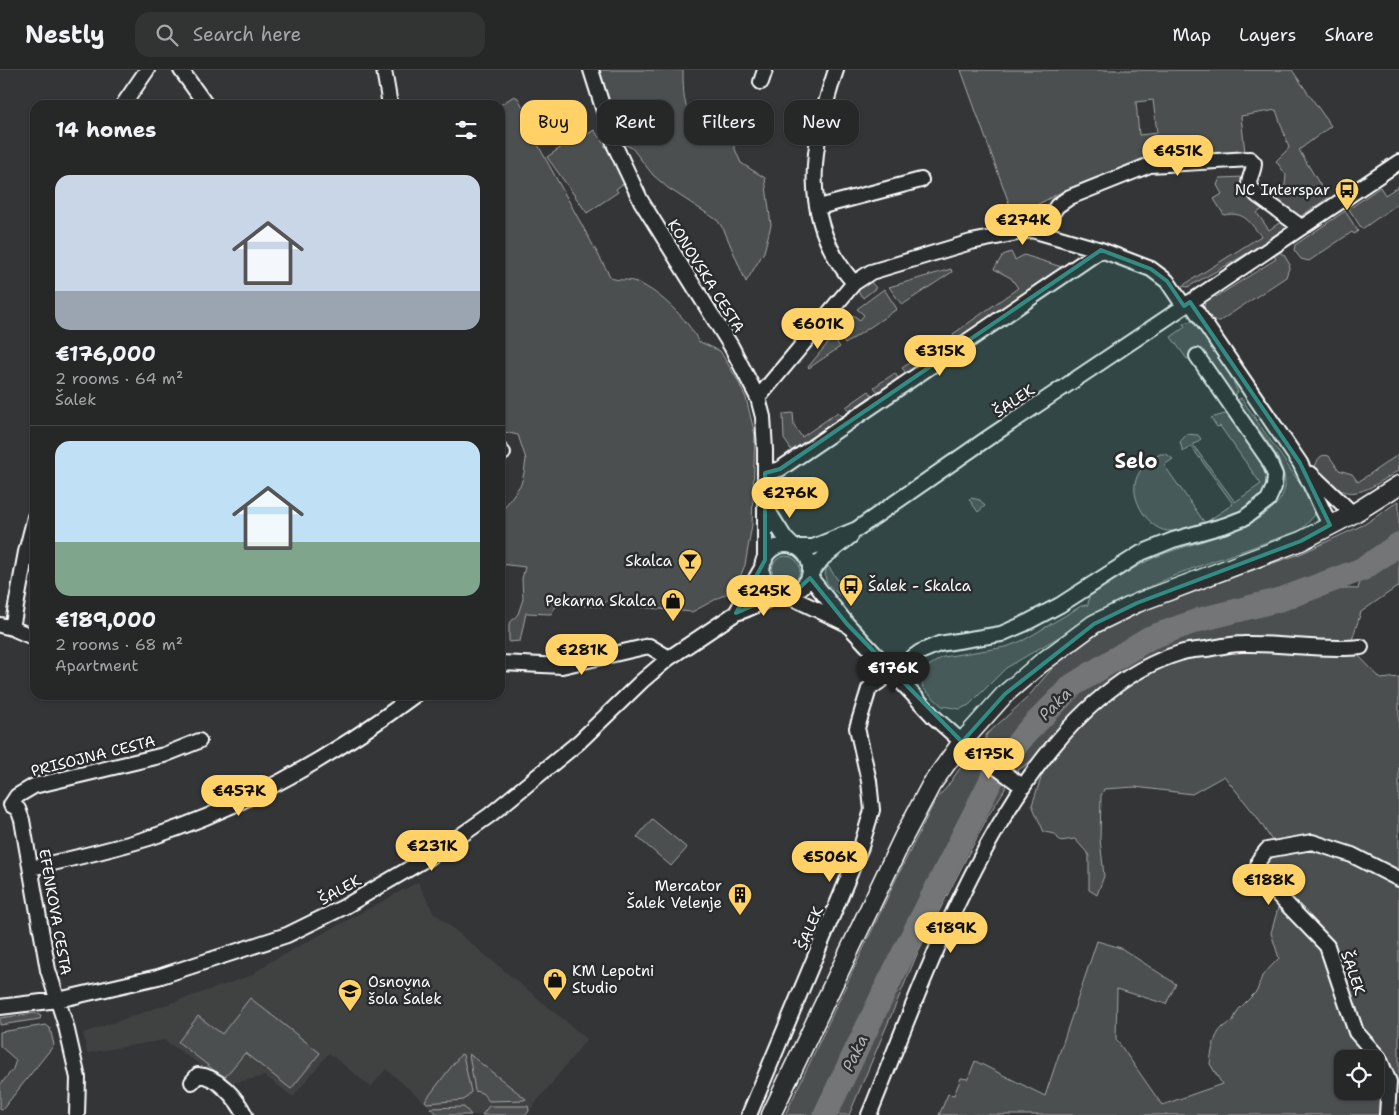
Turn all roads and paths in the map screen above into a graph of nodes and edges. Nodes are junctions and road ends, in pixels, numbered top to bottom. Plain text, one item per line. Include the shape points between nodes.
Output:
1 (147, 70) edge
2 (180, 70) edge
3 (384, 70) edge
4 (591, 70) edge
5 (836, 70) edge
6 (126, 100) edge
7 (202, 100) edge
8 (389, 100) edge
9 (1399, 162) edge
10 (921, 180) dead end
11 (819, 207) junction
12 (1301, 227) junction
13 (1041, 231) junction
14 (1102, 250) junction
15 (854, 283) junction
16 (1187, 304) junction
17 (1197, 356) dead end
18 (758, 398) junction
19 (1300, 463) junction
20 (765, 474) junction
21 (1399, 485) edge
22 (765, 506) junction
23 (1353, 514) junction
24 (1330, 525) junction
25 (857, 528) junction
26 (30, 536) edge
27 (794, 547) junction
28 (764, 563) junction
29 (809, 576) junction
30 (782, 593) junction
31 (736, 613) junction
32 (847, 624) junction
33 (6, 626) edge
34 (30, 636) edge
35 (1361, 647) dead end
36 (669, 658) junction
37 (505, 663) edge
38 (891, 672) junction
39 (408, 700) edge
40 (199, 741) dead end
41 (962, 742) junction
42 (1022, 786) junction
43 (6, 805) edge
44 (31, 868) junction
45 (1399, 879) edge
46 (58, 1000) junction
47 (0, 1007) edge
48 (192, 1082) dead end
49 (77, 1115) edge
50 (245, 1115) edge
51 (749, 1115) edge
52 (772, 1115) edge
53 (869, 1115) edge
54 (1388, 1115) edge

1 - 6 street
2 - 7 street
3 - 8 street
4 - 18 street, KONOVSKA CESTA via 615,146 641,200 731,346
5 - 11 street via 817,134 815,176
9 - 12 street, ŠALEK
10 - 11 street
11 - 15 street via 825,240
12 - 13 street via 1248,185 1254,168 1250,160 1150,166 1070,197 1058,206
12 - 16 street, ŠALEK
13 - 14 street
13 - 15 street via 1013,232 971,242 871,272
14 - 16 street via 1151,268
14 - 20 street via 780,469
15 - 18 street
16 - 19 street
16 - 25 street, ŠALEK
17 - 38 street, ŠALEK via 1268,459 1275,475 1268,500 1244,518 1141,553 1024,624 1001,634 939,644 920,652
18 - 20 street, KONOVSKA CESTA via 764,431
19 - 23 street
19 - 24 street
20 - 22 street, KONOVSKA CESTA
21 - 23 main road
22 - 27 street via 784,538
22 - 28 street, KONOVSKA CESTA
23 - 24 main road
24 - 41 main road via 1301,541 1137,603 1094,624 1005,694
25 - 27 street via 813,547
25 - 29 street via 850,538 816,565
26 - 33 street
27 - 28 street via 774,549
27 - 29 street via 806,556
28 - 30 street via 763,574 769,586
28 - 31 street
29 - 30 street via 802,588
29 - 32 street
30 - 31 street
30 - 32 street
31 - 36 street, ŠALEK
32 - 38 street
33 - 34 street
35 - 42 street via 1337,650 1243,644 1180,652 1126,680 1078,717
36 - 37 street via 649,646 562,666
36 - 46 street, ŠALEK via 579,742 490,815 436,853 344,907 288,935 158,977
38 - 41 street
38 - 51 street, ŠALEK via 869,689 857,728 872,810 861,847
39 - 44 street via 301,771 222,809 150,837
40 - 43 street, PRISOJNA CESTA via 164,755 34,786
41 - 42 street
41 - 52 main road via 932,785 903,838
42 - 53 street via 980,858 935,954
43 - 44 street, EFENKOVA CESTA via 18,809
44 - 46 street, EFENKOVA CESTA via 48,970
45 - 54 street, ŠALEK via 1352,855 1312,842 1266,850 1258,860 1257,873 1327,946 1356,1032 1379,1058 1389,1082
46 - 47 street
46 - 49 street, EFENKOVA CESTA via 78,1078
48 - 50 street via 198,1075 206,1075 240,1104

